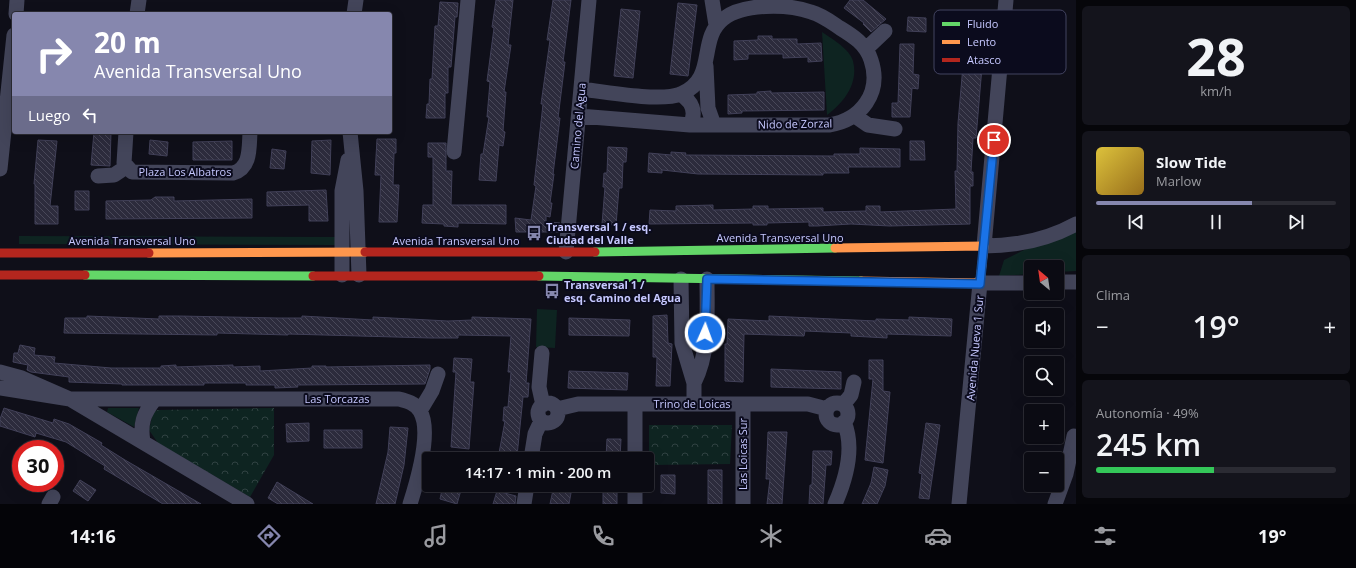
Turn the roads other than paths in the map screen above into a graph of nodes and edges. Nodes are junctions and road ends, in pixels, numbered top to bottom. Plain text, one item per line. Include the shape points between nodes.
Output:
1 (17, 0) edge
2 (139, 0) edge
3 (356, 0) edge
4 (468, 0) edge
5 (589, 0) edge
6 (712, 0) edge
7 (1006, 0) edge
8 (792, 4) edge
9 (1005, 10) edge
10 (16, 12) edge
11 (137, 12) edge
12 (354, 12) edge
13 (716, 25) junction
14 (885, 31) dead end
15 (866, 49) junction
16 (12, 54) edge
17 (706, 65) junction
18 (999, 74) edge
19 (581, 89) junction
20 (680, 94) junction
21 (579, 116) junction
22 (855, 116) junction
23 (690, 125) junction
24 (714, 125) junction
25 (895, 128) dead end
26 (126, 134) edge
27 (250, 134) edge
28 (350, 134) edge
29 (350, 149) junction
30 (454, 152) dead end
31 (126, 167) junction
32 (0, 169) edge
33 (98, 176) dead end
34 (1076, 224) edge
35 (984, 246) junction
36 (642, 250) junction
37 (786, 250) junction
38 (566, 252) junction
39 (0, 253) edge
40 (342, 253) junction
41 (358, 253) junction
42 (790, 259) dead end
43 (122, 264) junction
44 (790, 270) dead end
45 (919, 272) dead end
46 (0, 275) edge
47 (342, 276) junction
48 (358, 276) junction
49 (641, 279) junction
50 (681, 279) junction
51 (707, 279) junction
52 (785, 280) junction
53 (911, 281) junction
54 (1064, 282) edge
55 (1076, 282) edge
56 (1024, 283) edge
57 (980, 284) junction
58 (542, 354) dead end
59 (0, 372) edge
60 (438, 374) dead end
61 (854, 382) dead end
62 (694, 383) junction
63 (0, 388) edge
64 (70, 399) junction
65 (155, 399) junction
66 (635, 404) junction
67 (694, 404) junction
68 (743, 404) junction
69 (843, 405) junction
70 (550, 407) junction
71 (827, 408) junction
72 (420, 411) junction
73 (844, 422) junction
74 (1074, 436) dead end
75 (143, 442) junction
76 (532, 452) edge
77 (635, 452) edge
78 (526, 492) edge
79 (635, 492) edge
80 (247, 504) edge
81 (410, 504) edge
82 (524, 504) edge
83 (635, 504) edge
84 (743, 504) edge
85 (835, 504) edge
86 (959, 504) edge
87 (1055, 504) edge

1 - 10 street
2 - 11 street
3 - 12 street
4 - 30 street
5 - 19 street, Camino del Agua
6 - 13 street
7 - 9 street, Avenida Nueva 1 Sur
8 - 13 street, Nido de Zorzal via 743,9 728,15
8 - 15 street, Nido de Zorzal via 820,16 855,37
13 - 17 street via 710,37
14 - 15 street
15 - 22 street, Nido de Zorzal via 874,68 873,88 866,105
16 - 32 street
17 - 20 street via 695,85
17 - 24 street via 708,108
18 - 35 street, Avenida Nueva 1 Sur
19 - 20 street via 661,97
19 - 21 street, Camino del Agua
20 - 23 street via 690,101 693,110
21 - 23 street, Nido de Zorzal
21 - 38 street, Camino del Agua
22 - 24 street, Nido de Zorzal via 829,125
22 - 25 street via 868,125
23 - 24 street, Nido de Zorzal
26 - 31 street, Plaza Los Albatros
27 - 31 street, Plaza Los Albatros via 247,162 244,168 237,172 138,173
28 - 29 street
29 - 40 street via 342,191
29 - 41 street via 356,190
31 - 33 street via 114,175
34 - 35 street via 1033,242
35 - 37 street, Avenida Transversal Uno via 915,251
35 - 57 street, Avenida Nueva 1 Sur
36 - 37 street, Avenida Transversal Uno
36 - 38 street, Avenida Transversal Uno
36 - 49 street via 639,265
37 - 42 street
38 - 41 street, Avenida Transversal Uno
39 - 43 street, Avenida Transversal Uno
40 - 41 street, Avenida Transversal Uno
40 - 43 street, Avenida Transversal Uno
40 - 47 street
41 - 48 street
43 - 46 street, Avenida Transversal Uno
43 - 47 street, Avenida Transversal Uno
44 - 52 street
45 - 53 street
47 - 48 street, Avenida Transversal Uno
48 - 49 street, Avenida Transversal Uno
49 - 50 street, Avenida Transversal Uno
50 - 51 street, Avenida Transversal Uno
50 - 62 street via 682,343
51 - 52 street, Avenida Transversal Uno
51 - 62 street via 704,348 701,366
52 - 53 street, Avenida Transversal Uno
53 - 57 street, Avenida Transversal Uno
54 - 55 street
56 - 57 street
57 - 86 street, Avenida Nueva 1 Sur
58 - 70 street via 539,387
59 - 64 street, Las Torcazas via 22,378
60 - 72 street via 432,391
61 - 69 street via 851,395
62 - 67 street
63 - 64 street, Las Torcazas
64 - 65 street, Las Torcazas
64 - 75 street, Las Torcazas
65 - 72 street, Las Torcazas via 399,399 411,403
65 - 75 street via 142,419
66 - 67 street, Trino de Loicas
66 - 70 street, Trino de Loicas via 578,404
66 - 77 street
67 - 68 street, Trino de Loicas
68 - 71 street, Trino de Loicas via 808,404
68 - 84 street, Las Loicas Sur
69 - 71 street via 833,404
69 - 73 street via 848,414
70 - 76 street via 538,412 541,421 535,434
71 - 73 street via 826,416 829,422 836,425
72 - 81 street via 423,421 423,442
73 - 85 street via 850,447
74 - 87 street via 1066,474
75 - 80 street, Las Torcazas
78 - 82 street
79 - 83 street

